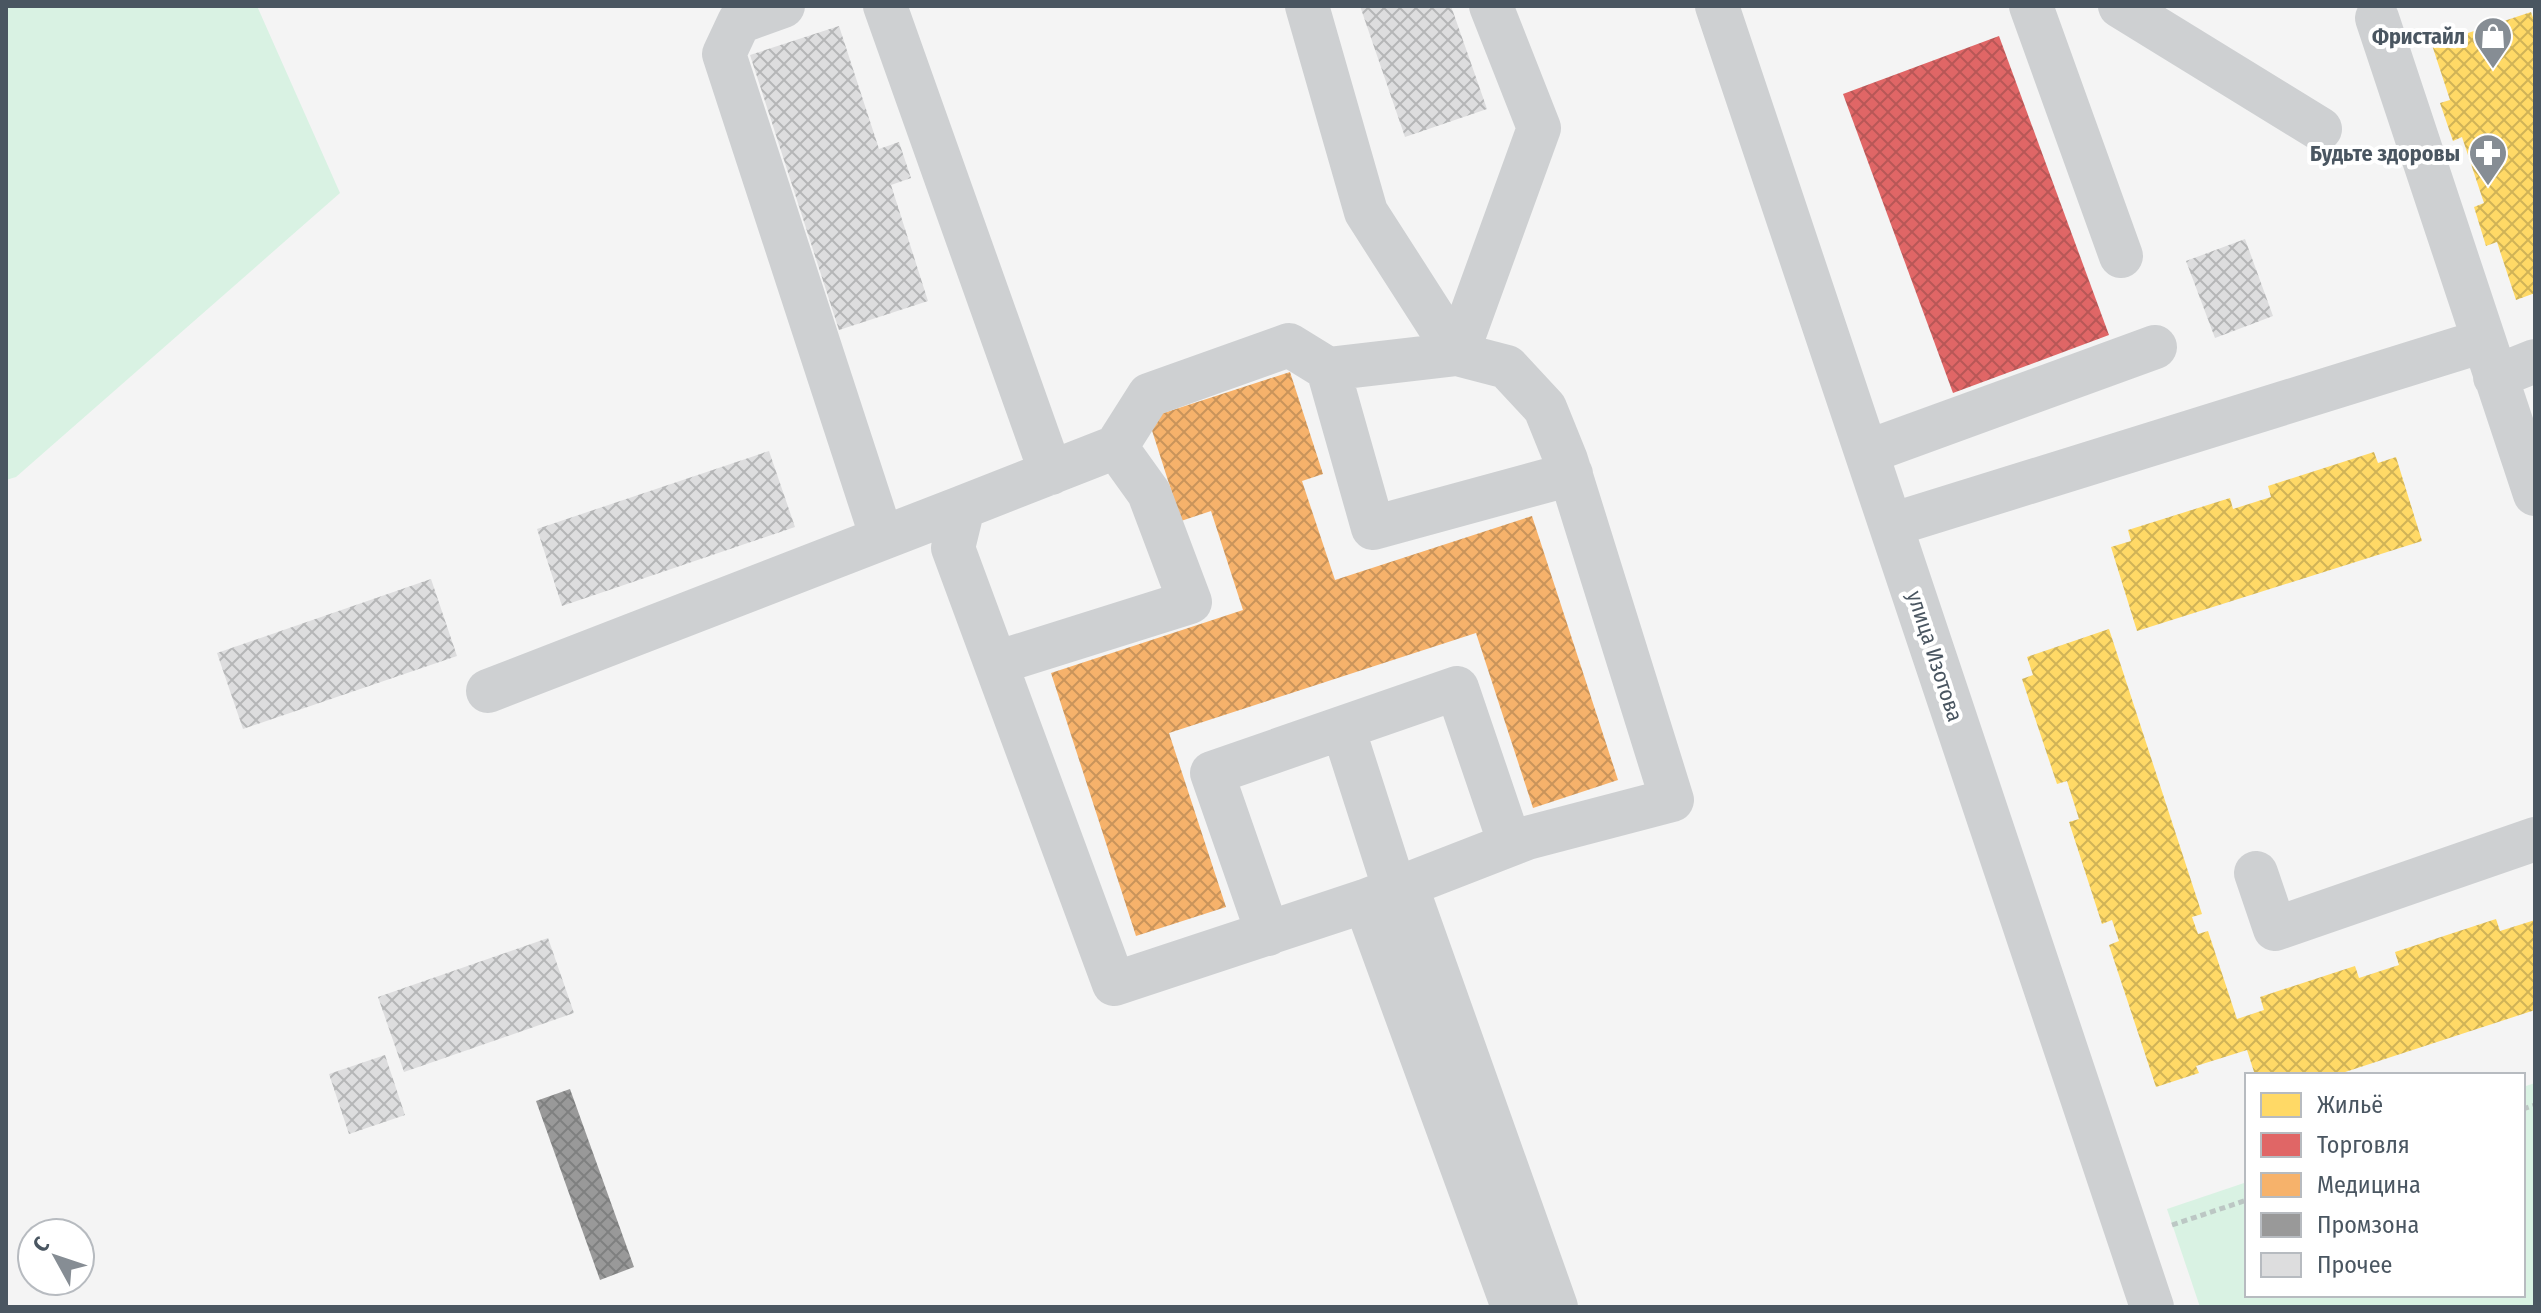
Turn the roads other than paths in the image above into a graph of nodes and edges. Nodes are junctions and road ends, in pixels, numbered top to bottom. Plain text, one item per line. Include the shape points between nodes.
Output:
1 (783, 6) edge
2 (885, 6) edge
3 (1307, 6) edge
4 (1491, 6) edge
5 (2031, 6) edge
6 (2120, 6) edge
7 (1729, 9) edge
8 (2377, 18) dead end
9 (2320, 129) dead end
10 (2121, 256) dead end
11 (2155, 347) dead end
12 (1457, 354) junction
13 (2489, 359) junction
14 (2535, 361) edge
15 (1328, 369) junction
16 (1116, 447) junction
17 (1867, 452) junction
18 (1051, 473) junction
19 (1571, 474) junction
20 (2535, 494) edge
21 (963, 507) junction
22 (1891, 525) junction
23 (882, 538) junction
24 (996, 663) junction
25 (488, 691) dead end
26 (1343, 728) junction
27 (2535, 839) edge
28 (1510, 844) junction
29 (2256, 873) dead end
30 (1389, 892) junction
31 (1268, 934) junction
32 (1513, 1307) edge
33 (1556, 1307) edge
34 (2152, 1307) edge

1 - 23 street via 739,22 724,54
2 - 18 street
3 - 12 street via 1366,212
4 - 12 street via 1539,128
5 - 10 street
6 - 9 street
7 - 17 street, улица Изотова
8 - 13 street
11 - 17 street
12 - 15 street
12 - 19 street via 1507,367 1545,408
13 - 14 street
13 - 20 street
13 - 22 street
15 - 16 street via 1289,345 1149,395
15 - 19 street via 1373,528
16 - 18 street
16 - 24 street via 1149,493 1190,602
17 - 22 street, улица Изотова
18 - 21 street
19 - 28 street via 1672,800
21 - 23 street
21 - 24 street via 953,548
22 - 34 street, улица Изотова
23 - 25 street
24 - 31 street via 1114,984
26 - 28 street via 1457,688
26 - 30 street
26 - 31 street via 1212,773
27 - 29 street via 2275,929
28 - 30 street
30 - 31 street
30 - 32 street
30 - 33 street

